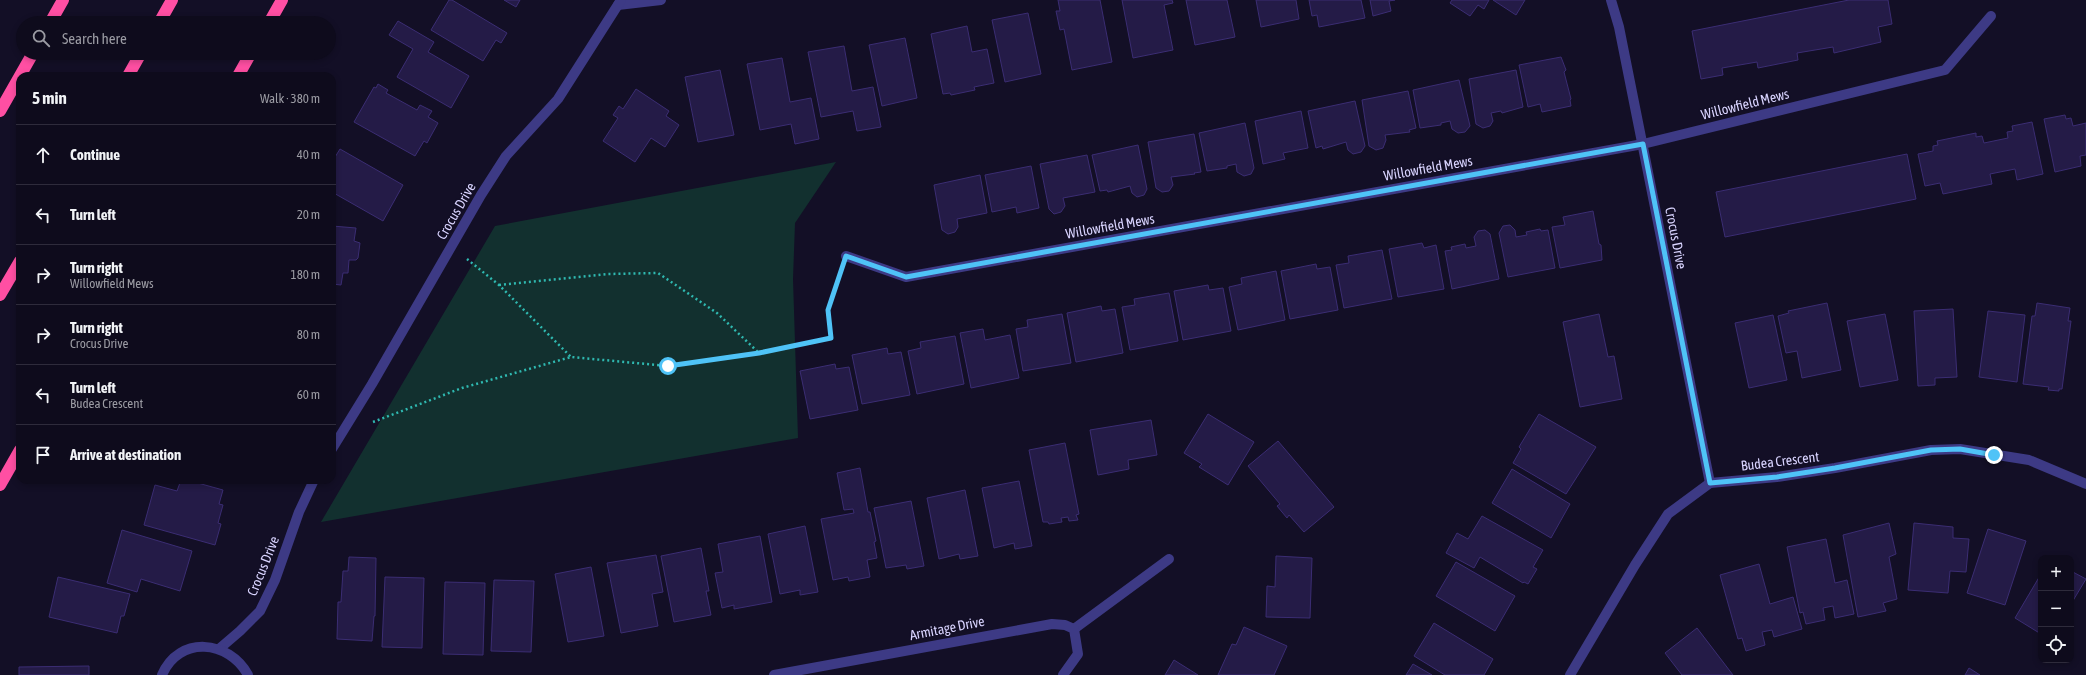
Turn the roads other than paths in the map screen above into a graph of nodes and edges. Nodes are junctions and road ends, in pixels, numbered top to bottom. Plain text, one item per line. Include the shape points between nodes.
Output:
1 (63, 0) edge
2 (172, 0) edge
3 (282, 0) edge
4 (661, 0) edge
5 (1611, 0) edge
6 (620, 3) edge
7 (54, 16) edge
8 (163, 16) edge
9 (273, 16) edge
10 (1991, 16) dead end
11 (29, 60) edge
12 (137, 60) edge
13 (247, 60) edge
14 (22, 72) edge
15 (130, 72) edge
16 (240, 72) edge
17 (16, 83) edge
18 (0, 111) edge
19 (1643, 144) junction
20 (846, 256) road end
21 (16, 268) edge
22 (0, 295) edge
23 (336, 441) edge
24 (16, 457) edge
25 (1710, 483) junction
26 (312, 484) edge
27 (2086, 484) edge
28 (0, 485) edge
29 (1169, 559) dead end
30 (1074, 629) junction
31 (219, 649) junction
32 (162, 675) edge
33 (248, 675) edge
34 (774, 675) edge
35 (1063, 675) edge
36 (1570, 675) edge

1 - 7 highway
2 - 8 highway
3 - 9 highway
4 - 6 street
5 - 19 street, Crocus Drive
6 - 23 street, Crocus Drive via 558,99 506,156
10 - 19 street, Willowfield Mews via 1944,70
11 - 14 highway
12 - 15 highway
13 - 16 highway
17 - 18 highway
19 - 20 street, Willowfield Mews via 906,277
19 - 25 street, Crocus Drive
21 - 22 highway
24 - 28 highway
25 - 27 street, Budea Crescent via 1777,477 1931,450 1960,449 2029,460
25 - 36 street via 1668,514 1634,565
26 - 31 street, Crocus Drive via 299,512 275,580 260,611
29 - 30 street
30 - 34 street, Armitage Drive via 1052,624
30 - 35 street via 1078,654
31 - 32 street via 193,648 182,653 171,661
31 - 33 street via 236,659

